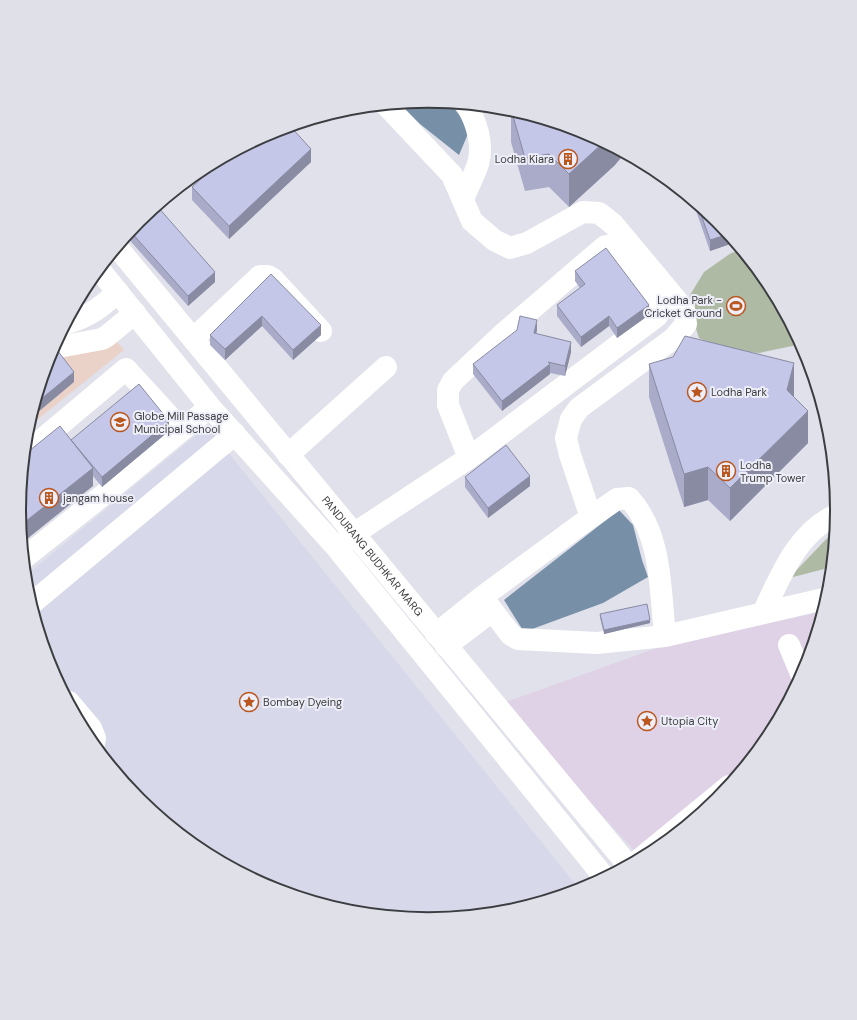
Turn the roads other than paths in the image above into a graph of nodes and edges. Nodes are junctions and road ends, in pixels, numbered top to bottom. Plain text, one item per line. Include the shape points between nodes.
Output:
1 (390, 109) edge
2 (469, 110) edge
3 (466, 191) junction
4 (121, 251) edge
5 (103, 274) edge
6 (118, 292) junction
7 (135, 313) junction
8 (74, 321) edge
9 (321, 331) edge
10 (193, 339) junction
11 (61, 346) edge
12 (386, 367) dead end
13 (210, 407) junction
14 (182, 430) junction
15 (235, 434) junction
16 (31, 448) edge
17 (288, 455) junction
18 (470, 458) junction
19 (591, 517) junction
20 (831, 517) edge
21 (355, 534) junction
22 (337, 548) junction
23 (28, 555) edge
24 (36, 599) edge
25 (820, 600) edge
26 (487, 604) junction
27 (763, 613) junction
28 (665, 636) junction
29 (441, 640) junction
30 (789, 645) dead end
31 (798, 667) edge
32 (562, 785) junction
33 (543, 801) junction
34 (625, 862) edge
35 (601, 874) edge

1 - 3 street
2 - 3 street via 476,125 480,144 478,163
3 - 19 street via 472,221 494,240 510,248 527,243 582,212 599,213 613,224 684,309 686,324 674,338 579,408 571,419 566,438
4 - 10 street, PANDURANG BUDHKAR MARG
5 - 6 street, PANDURANG BUDHKAR MARG
6 - 7 street, PANDURANG BUDHKAR MARG
6 - 8 street via 97,310
7 - 11 street via 107,336
7 - 13 street, PANDURANG BUDHKAR MARG
9 - 10 street via 273,279 260,276
10 - 17 street, PANDURANG BUDHKAR MARG
12 - 17 street
13 - 14 street
13 - 15 street, PANDURANG BUDHKAR MARG
14 - 16 street via 126,369
14 - 23 street
15 - 22 street, PANDURANG BUDHKAR MARG
15 - 24 street
17 - 21 street, PANDURANG BUDHKAR MARG
18 - 18 street via 448,405 448,390 453,381 505,332 603,248 606,246 612,249 658,308 657,316
18 - 21 street
19 - 26 street
19 - 28 street via 617,499 629,498 638,508 649,529 656,551
20 - 27 street via 801,542 785,566
21 - 22 street
21 - 29 street, PANDURANG BUDHKAR MARG
22 - 33 street, PANDURANG BUDHKAR MARG
25 - 27 street
26 - 28 street via 511,635 518,639 597,643
26 - 29 street
27 - 28 street
29 - 32 street, PANDURANG BUDHKAR MARG
30 - 31 street
32 - 33 street
32 - 34 street, PANDURANG BUDHKAR MARG
33 - 35 street, PANDURANG BUDHKAR MARG

